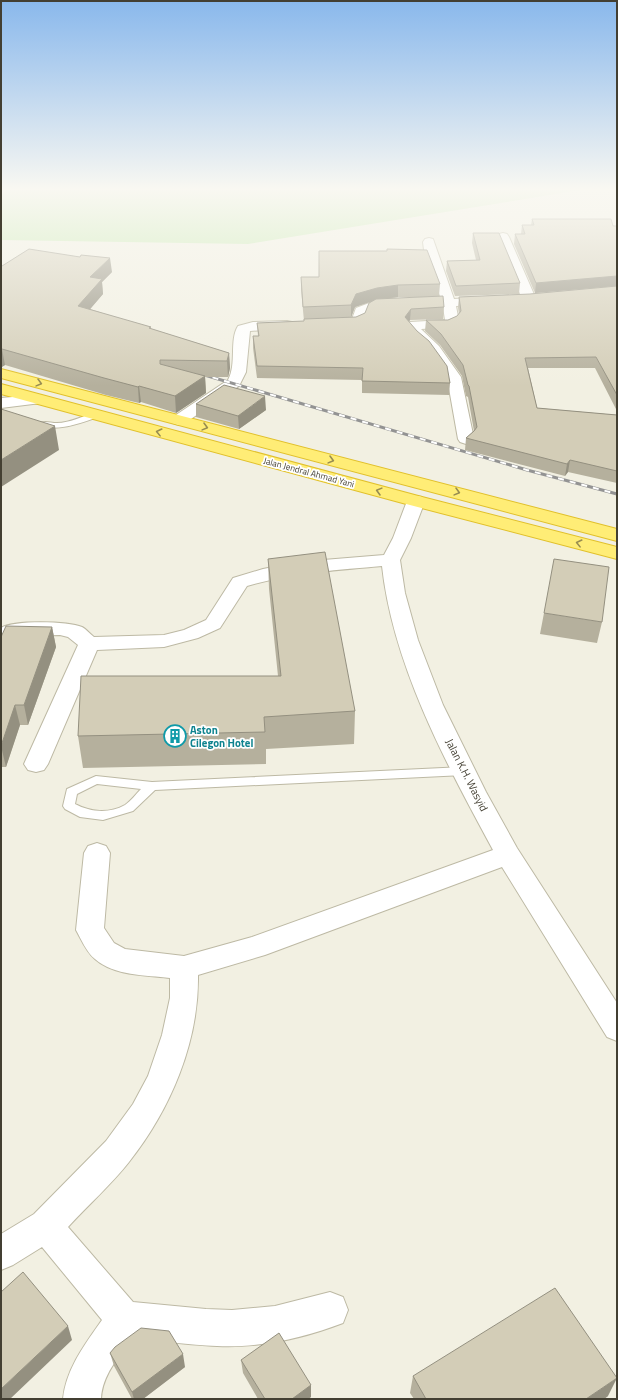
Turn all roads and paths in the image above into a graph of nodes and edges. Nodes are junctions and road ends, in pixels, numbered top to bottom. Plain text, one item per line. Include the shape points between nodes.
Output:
1 (431, 255) edge
2 (510, 255) edge
3 (544, 298) edge
4 (529, 299) junction
5 (501, 300) edge
6 (515, 300) edge
7 (450, 302) junction
8 (323, 324) edge
9 (301, 325) edge
10 (1, 373) edge
11 (1, 389) edge
12 (36, 400) junction
13 (1, 403) edge
14 (95, 415) junction
15 (179, 420) junction
16 (33, 422) edge
17 (466, 439) edge
18 (416, 501) junction
19 (617, 535) edge
20 (617, 553) edge
21 (391, 560) junction
22 (1, 637) edge
23 (89, 644) junction
24 (36, 764) dead end
25 (464, 771) junction
26 (152, 786) junction
27 (97, 853) dead end
28 (508, 855) junction
29 (184, 968) junction
30 (617, 1028) edge
31 (46, 1226) junction
32 (1, 1253) edge
33 (330, 1310) dead end
34 (124, 1319) junction
35 (82, 1399) edge

1 - 7 street
2 - 4 street
3 - 4 street
4 - 6 street
5 - 7 street
7 - 8 street via 372,306 361,311 359,320 355,323
7 - 17 street via 451,323 413,328 434,349 454,377
9 - 15 street via 245,328 241,337 238,378
10 -> 15 highway, Jalan Jendral Ahmad Yani
11 - 12 highway, Jalan Jendral Ahmad Yani
12 - 13 street
12 - 14 highway, Jalan Jendral Ahmad Yani
14 - 16 lane via 68,425 54,427
18 -> 14 highway, Jalan Jendral Ahmad Yani
15 -> 19 highway, Jalan Jendral Ahmad Yani
20 -> 18 highway, Jalan Jendral Ahmad Yani
18 - 21 street
21 - 23 street via 299,568 263,575 240,582 213,624 191,634 164,641
21 - 25 street, Jalan K.H. Wasyid via 395,593 408,640 432,705
22 - 23 street via 12,630 60,628 75,632
23 - 24 street
25 - 26 lane
25 - 28 street, Jalan K.H. Wasyid
26 - 26 lane via 96,780 71,792 69,806 84,814 103,816 129,808
27 - 29 street via 90,930 104,951 120,960
28 - 29 street via 255,947
28 - 30 street, Jalan K.H. Wasyid
29 - 31 street via 184,998 177,1034 162,1080 144,1114 117,1152
31 - 32 street
31 - 34 street
33 - 34 street via 293,1320 220,1328
34 - 35 street via 94,1362 83,1386

